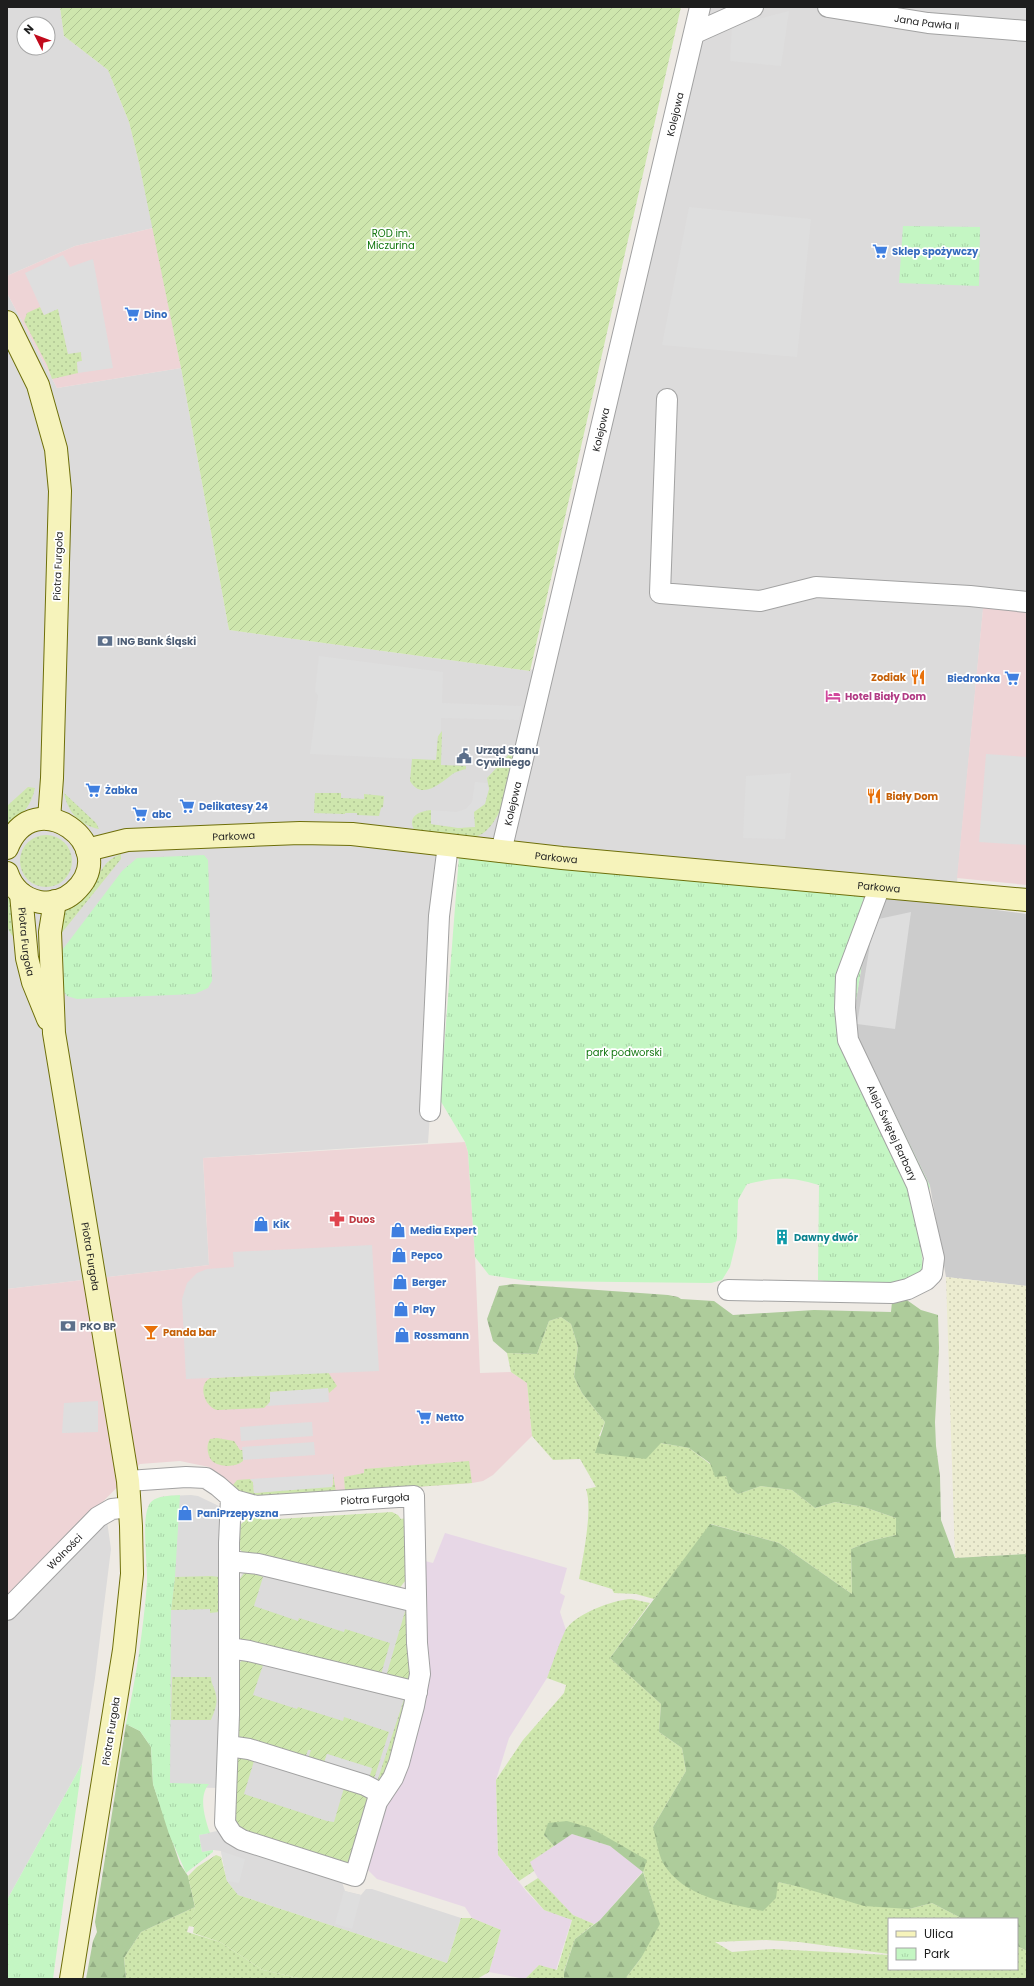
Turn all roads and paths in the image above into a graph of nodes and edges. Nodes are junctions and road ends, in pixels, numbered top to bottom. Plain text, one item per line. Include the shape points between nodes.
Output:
1 (700, 7) edge
2 (753, 7) edge
3 (828, 7) edge
4 (1027, 31) edge
5 (695, 33) junction
6 (7, 322) edge
7 (667, 399) dead end
8 (1027, 602) edge
9 (49, 819) junction
10 (10, 838) edge
11 (448, 845) junction
12 (86, 850) junction
13 (501, 852) junction
14 (7, 873) edge
15 (880, 886) junction
16 (21, 894) junction
17 (1027, 900) edge
18 (56, 901) junction
19 (54, 1033) junction
20 (430, 1111) dead end
21 (728, 1290) dead end
22 (128, 1481) junction
23 (231, 1498) junction
24 (130, 1507) junction
25 (229, 1561) junction
26 (416, 1602) junction
27 (7, 1610) edge
28 (229, 1648) junction
29 (417, 1692) junction
30 (228, 1746) junction
31 (382, 1794) junction
32 (71, 1979) edge

1 - 5 street, Kolejowa
2 - 5 street
3 - 4 street, Jana Pawła II via 928,23
5 - 13 street, Kolejowa
6 - 9 main road, Piotra Furgoła via 38,385 56,449 60,491
7 - 8 street via 660,593 760,601 816,587
9 - 10 main road via 28,824
9 - 12 main road via 73,828
11 - 12 main road, Parkowa via 352,834 300,833 127,840
11 - 13 main road, Parkowa
11 - 20 street via 438,916
12 - 18 main road via 88,866 82,882 71,894
13 - 15 main road, Parkowa
14 - 16 main road
15 - 17 main road, Parkowa
15 - 21 street, Aleja Świętej Barbary via 846,977 848,1040 917,1184 934,1258 932,1274 908,1289 892,1293
16 - 18 main road via 41,902
16 - 19 main road, Piotra Furgoła via 28,963
18 - 19 main road, Piotra Furgoła via 50,932
19 - 22 main road, Piotra Furgoła
22 - 23 street, Piotra Furgoła via 206,1478
22 - 24 main road, Piotra Furgoła
23 - 25 street, Piotra Furgoła
23 - 26 street, Piotra Furgoła via 248,1505 266,1506 414,1496
24 - 27 street, Wolności via 112,1509 98,1517
24 - 32 main road, Piotra Furgoła via 132,1554 128,1621
25 - 26 street via 258,1564
25 - 28 street, Piotra Furgoła
26 - 29 street, Piotra Furgoła via 420,1674
28 - 29 street
28 - 30 street, Piotra Furgoła
29 - 31 street, Piotra Furgoła via 395,1773
30 - 31 street via 249,1748 358,1782
30 - 31 street, Piotra Furgoła via 225,1823 235,1836 355,1876 375,1808

